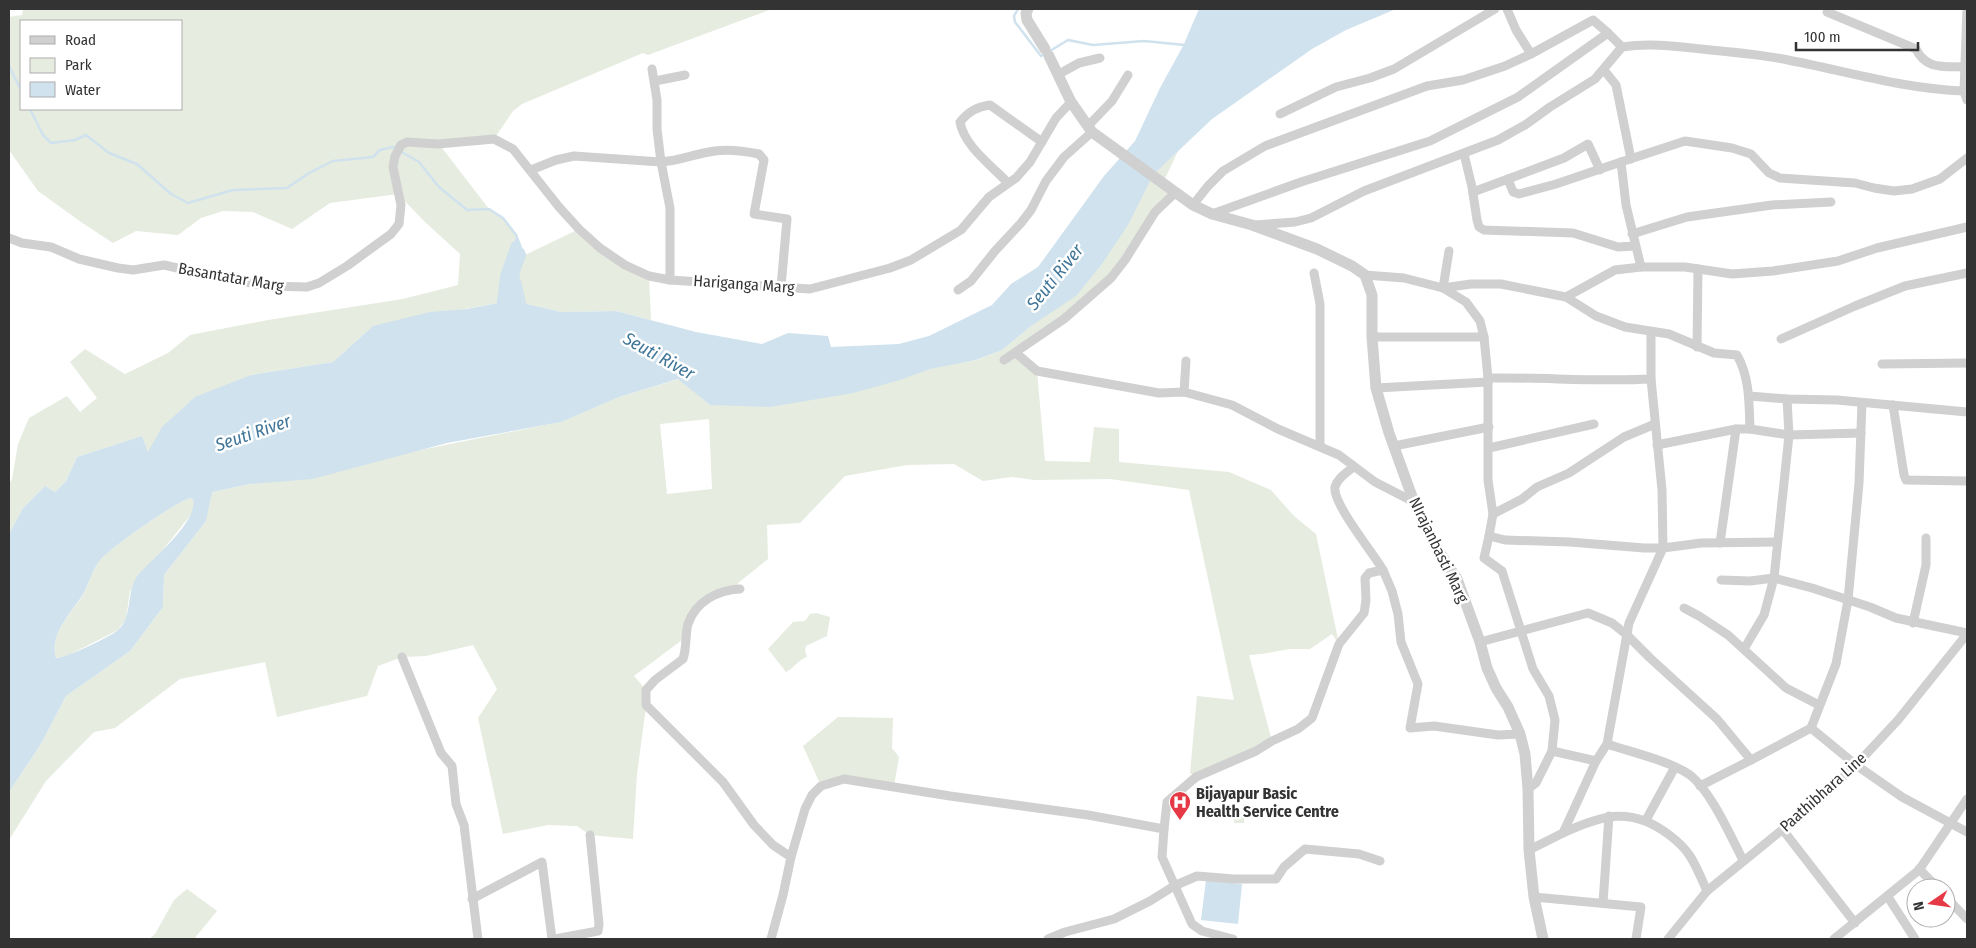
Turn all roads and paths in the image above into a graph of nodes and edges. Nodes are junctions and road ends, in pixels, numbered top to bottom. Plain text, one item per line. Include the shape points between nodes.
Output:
1 (1028, 9) edge
2 (1495, 9) edge
3 (1507, 9) edge
4 (1966, 9) edge
5 (1827, 12) dead end
6 (1608, 33) junction
7 (1622, 47) junction
8 (1531, 54) junction
9 (1100, 58) dead end
10 (652, 69) dead end
11 (1604, 70) junction
12 (1965, 70) edge
13 (1059, 74) junction
14 (685, 75) dead end
15 (1128, 75) dead end
16 (655, 81) junction
17 (1965, 95) edge
18 (1072, 102) junction
19 (1280, 114) dead end
20 (1093, 132) junction
21 (1042, 142) junction
22 (1464, 154) junction
23 (395, 156) joint
24 (1967, 158) edge
25 (1631, 159) junction
26 (661, 162) junction
27 (1621, 162) junction
28 (531, 170) junction
29 (1600, 170) junction
30 (1508, 179) junction
31 (1008, 183) junction
32 (1176, 192) junction
33 (1473, 192) junction
34 (1830, 202) dead end
35 (1193, 205) junction
36 (1212, 214) junction
37 (1252, 225) junction
38 (1967, 228) edge
39 (1632, 234) junction
40 (9, 238) edge
41 (1635, 246) junction
42 (1449, 251) dead end
43 (1640, 267) junction
44 (1698, 268) junction
45 (1314, 273) dead end
46 (1967, 273) edge
47 (1365, 275) junction
48 (670, 280) junction
49 (781, 287) junction
50 (1443, 288) junction
51 (958, 290) dead end
52 (1566, 297) junction
53 (1651, 332) junction
54 (1372, 336) junction
55 (1484, 337) junction
56 (1781, 339) dead end
57 (1697, 347) junction
58 (1016, 353) junction
59 (1004, 360) dead end
60 (1186, 361) dead end
61 (1967, 363) edge
62 (1882, 364) dead end
63 (1651, 379) junction
64 (1488, 380) junction
65 (1376, 388) junction
66 (1184, 392) junction
67 (1749, 396) junction
68 (1787, 399) junction
69 (1862, 403) junction
70 (1893, 405) junction
71 (1967, 412) edge
72 (1594, 424) dead end
73 (1655, 424) junction
74 (1488, 427) junction
75 (1736, 429) junction
76 (1750, 430) junction
77 (1861, 433) junction
78 (1789, 435) junction
79 (1657, 445) junction
80 (1320, 446) junction
81 (1394, 446) junction
82 (1489, 448) junction
83 (1353, 467) junction
84 (1967, 481) edge
85 (1414, 502) junction
86 (1493, 514) junction
87 (1489, 536) junction
88 (1926, 538) dead end
89 (1720, 542) junction
90 (1777, 542) junction
91 (1663, 548) junction
92 (1384, 570) junction
93 (1774, 578) junction
94 (1721, 580) dead end
95 (740, 589) dead end
96 (1848, 600) junction
97 (1684, 608) dead end
98 (1913, 623) junction
99 (1522, 632) junction
100 (1967, 634) edge
101 (1628, 635) junction
102 (1480, 642) junction
103 (1744, 649) junction
104 (402, 657) dead end
105 (1819, 705) junction
106 (1811, 728) junction
107 (1520, 734) junction
108 (1607, 744) junction
109 (1552, 751) junction
110 (1750, 760) junction
111 (1596, 761) junction
112 (1856, 765) junction
113 (1675, 767) junction
114 (1700, 786) junction
115 (1528, 789) junction
116 (1967, 799) edge
117 (1609, 816) junction
118 (1646, 820) junction
119 (1952, 823) junction
120 (1164, 829) junction
121 (1783, 830) junction
122 (1967, 832) edge
123 (1563, 833) junction
124 (590, 835) dead end
125 (1529, 850) junction
126 (791, 857) junction
127 (1744, 860) junction
128 (1380, 861) dead end
129 (1919, 869) junction
130 (1928, 878) edge
131 (1174, 886) junction
132 (1707, 891) junction
133 (1888, 896) junction
134 (1534, 897) junction
135 (472, 899) junction
136 (1603, 903) junction
137 (1956, 907) edge
138 (1967, 919) edge
139 (1855, 923) junction
140 (478, 939) edge
141 (553, 939) edge
142 (771, 939) edge
143 (1048, 939) edge
144 (1233, 939) edge
145 (1542, 939) edge
146 (1636, 939) edge
147 (1668, 939) edge
148 (1834, 939) edge
149 (1915, 939) edge

1 - 13 street via 1027,20
2 - 19 street via 1394,69 1336,87
3 - 8 street
4 - 12 street
5 - 12 street via 1916,49 1925,62
6 - 7 street
6 - 8 street via 1593,20
6 - 36 street via 1518,97 1430,141
7 - 11 street
7 - 17 street via 1660,45 1744,53
8 - 35 street via 1463,80 1428,86 1265,146 1223,171
9 - 13 street via 1079,63
10 - 16 street
11 - 22 street via 1525,125
11 - 25 street via 1616,85
12 - 17 street
13 - 18 street
14 - 16 street
15 - 20 street
16 - 26 street
18 - 20 street
18 - 21 street, Hariganga Marg via 1056,118
20 - 32 street
20 - 51 street via 1064,157 1021,223 971,281
21 - 31 street, Hariganga Marg via 1030,162
21 - 31 street via 990,105 978,106 960,122 962,131 974,147
22 - 33 street
22 - 37 street via 1364,191 1311,218
23 - 28 street, Hariganga Marg via 401,145 407,142 438,144 494,139 513,149
23 - 40 street, Basantatar Marg via 393,167 401,205 399,224 391,234 347,266 307,288 267,286 169,266 133,270 118,268
24 - 25 street via 1940,179 1912,189 1894,190 1856,183 1780,178 1769,173 1751,154 1685,141
25 - 27 street
26 - 28 street via 574,156
26 - 48 street via 670,208
26 - 49 street via 714,151 738,150 759,154 764,160 754,214 787,219
27 - 29 street
27 - 39 street
28 - 48 street, Hariganga Marg via 559,207 600,248 649,276
29 - 30 street via 1519,194 1513,192
29 - 30 street via 1588,144 1564,158
30 - 33 street
31 - 49 street, Hariganga Marg via 988,196 961,230 912,260 825,286 810,289
32 - 35 street
32 - 58 street via 1155,212 1111,278 1064,319
33 - 41 street via 1479,227 1484,230 1574,233 1618,247
34 - 39 street via 1772,205 1687,217
35 - 36 street
36 - 37 street
37 - 47 street via 1318,250
38 - 44 street via 1838,260 1773,271 1732,274
39 - 41 street
41 - 43 street
42 - 50 street
43 - 44 street
43 - 52 street via 1615,270
44 - 57 street
45 - 80 street via 1320,304
46 - 56 street via 1905,286
47 - 50 street via 1404,278
47 - 54 street, NIrajanbasti Marg via 1372,295
48 - 49 street, Hariganga Marg
50 - 52 street via 1501,284
50 - 55 street via 1466,302 1480,321
52 - 53 street via 1596,316
53 - 57 street via 1669,334
53 - 63 street
54 - 55 street
54 - 65 street, NIrajanbasti Marg
55 - 64 street
57 - 67 street via 1714,353 1737,355 1744,368
58 - 59 street
58 - 66 street via 1036,371 1044,373 1159,393
60 - 66 street
61 - 62 street
63 - 64 street via 1615,381 1535,377
63 - 73 street
64 - 65 street
64 - 74 street
65 - 81 street, NIrajanbasti Marg
66 - 80 street via 1232,405 1278,430
67 - 68 street
67 - 76 street
68 - 69 street
68 - 78 street
69 - 70 street
69 - 77 street
70 - 71 street
70 - 84 street via 1906,480
72 - 82 street
73 - 79 street
73 - 86 street via 1624,437 1569,473
74 - 81 street
74 - 82 street
75 - 76 street
75 - 79 street
75 - 89 street
76 - 78 street
77 - 78 street
77 - 96 street
78 - 90 street
79 - 91 street
80 - 83 street
81 - 85 street, NIrajanbasti Marg
82 - 86 street via 1488,480
83 - 85 street
83 - 92 street via 1338,480 1335,488 1337,500
85 - 102 street, NIrajanbasti Marg via 1456,579
86 - 87 street
87 - 91 street via 1505,540
87 - 99 street via 1484,558 1502,571
88 - 98 street via 1926,565
89 - 90 street
89 - 91 street
90 - 93 street
91 - 101 street via 1629,623
92 - 107 street via 1398,614 1401,642 1418,684 1410,728 1434,726 1498,735
92 - 120 street via 1369,573 1365,578 1364,612 1339,644 1312,718 1256,751 1196,777 1167,802
93 - 94 street via 1750,582
93 - 96 street
93 - 103 street via 1764,615
95 - 126 street via 713,594 705,600 688,624 683,659 646,690 646,705 723,782 773,845
96 - 98 street
96 - 105 street via 1836,664
97 - 103 street via 1728,635
98 - 100 street
99 - 101 street via 1588,613 1612,622
99 - 102 street
99 - 109 street via 1533,669 1549,696 1555,720
100 - 112 street, Paathibhara Line via 1898,720
101 - 108 street
101 - 110 street via 1717,719
102 - 107 street, NIrajanbasti Marg via 1487,668
103 - 105 street via 1786,688
104 - 135 street via 441,753 452,766 456,804 464,826
105 - 106 street
106 - 110 street
106 - 112 street
107 - 115 street, NIrajanbasti Marg
108 - 111 street
108 - 113 street
109 - 111 street
109 - 115 street via 1536,783
110 - 114 street
111 - 123 street
112 - 119 street via 1902,798
112 - 121 street, Paathibhara Line
113 - 114 street via 1691,776
113 - 118 street
114 - 127 street
115 - 125 street, NIrajanbasti Marg
116 - 119 street
117 - 118 street
117 - 123 street
117 - 136 street
118 - 132 street via 1675,840 1689,855
119 - 122 street
119 - 129 street
120 - 126 street via 844,779 821,786 812,795
120 - 131 street via 1162,857
121 - 127 street, Paathibhara Line
121 - 139 street
123 - 125 street
124 - 141 street via 598,931
125 - 134 street, NIrajanbasti Marg
126 - 142 street
127 - 132 street, Paathibhara Line
128 - 131 street via 1359,854 1305,849 1284,867 1276,880 1197,876
129 - 130 street
129 - 133 street
131 - 143 street via 1114,919
131 - 144 street via 1192,924 1202,931
132 - 147 street, Paathibhara Line
133 - 139 street
133 - 149 street
134 - 136 street
134 - 145 street, NIrajanbasti Marg
135 - 140 street
135 - 141 street via 542,862
136 - 146 street via 1641,907
137 - 138 street
139 - 148 street

